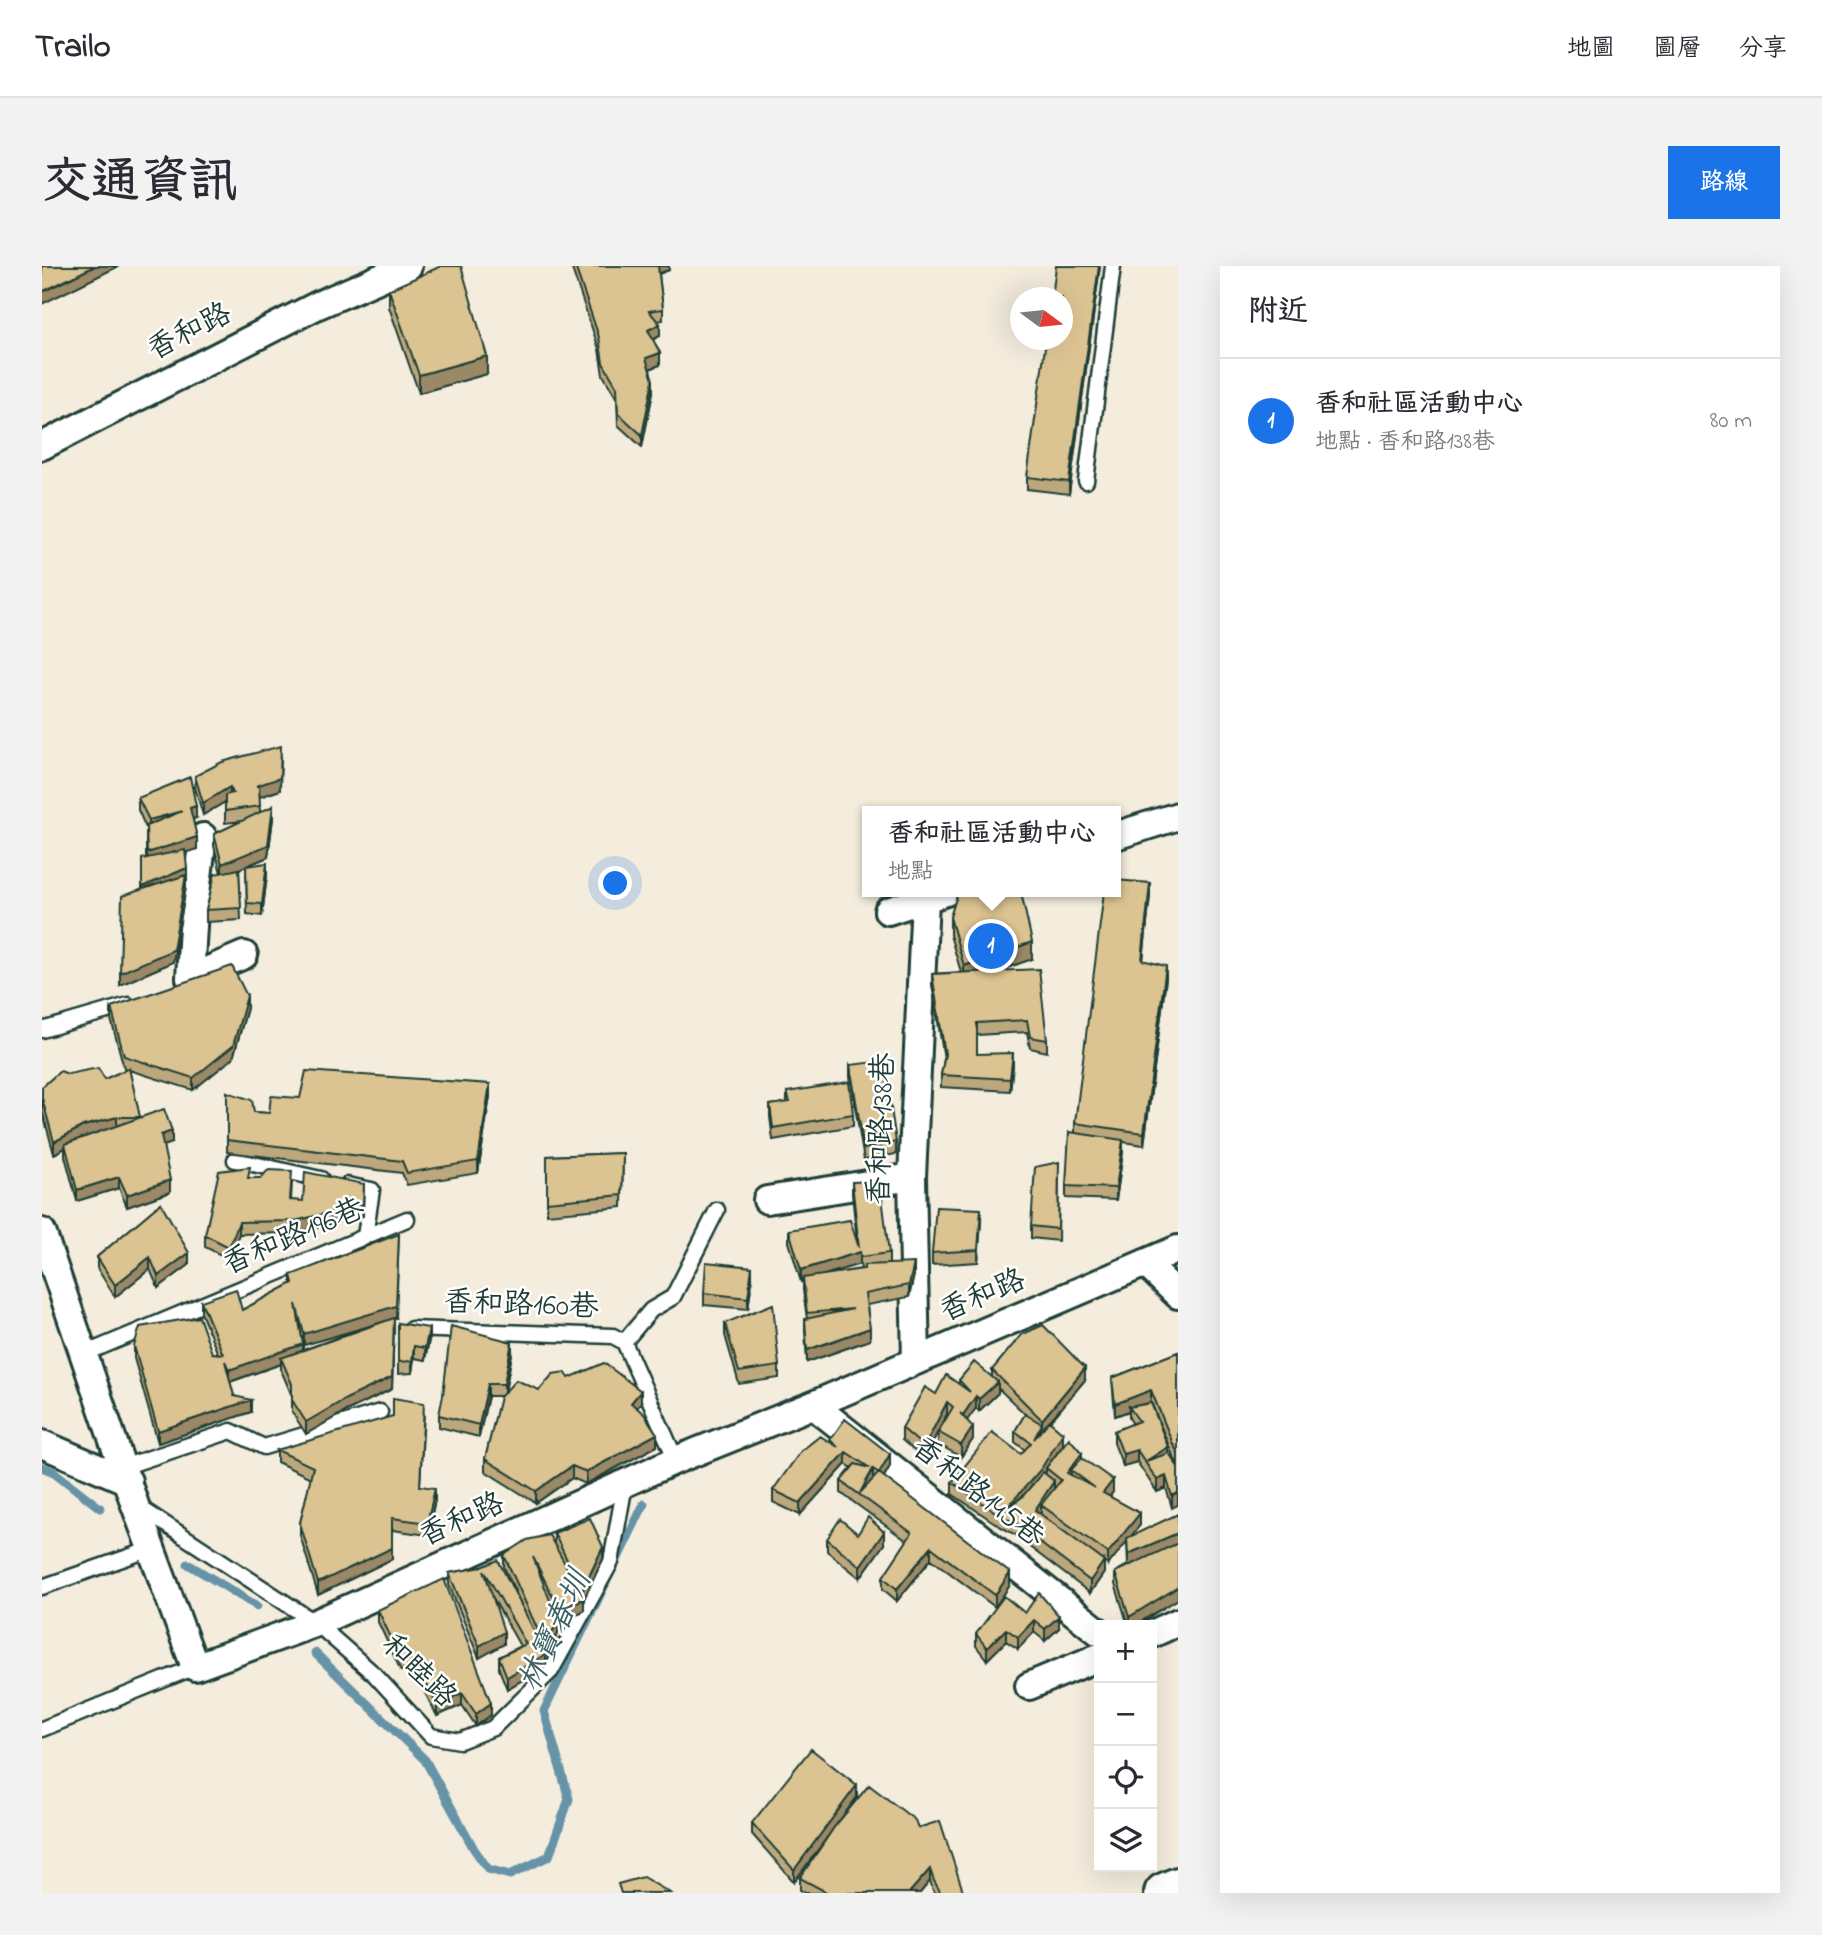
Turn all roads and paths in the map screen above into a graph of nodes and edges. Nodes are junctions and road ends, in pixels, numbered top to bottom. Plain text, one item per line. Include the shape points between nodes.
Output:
1 (408, 266) edge
2 (1113, 266) edge
3 (42, 446) edge
4 (1086, 481) dead end
5 (1178, 816) edge
6 (1121, 834) edge
7 (203, 837) dead end
8 (930, 897) edge
9 (936, 897) edge
10 (888, 911) dead end
11 (244, 955) dead end
12 (135, 1002) edge
13 (42, 1030) edge
14 (235, 1160) dead end
15 (912, 1177) junction
16 (767, 1200) dead end
17 (717, 1210) dead end
18 (407, 1219) dead end
19 (42, 1232) edge
20 (365, 1236) junction
21 (1178, 1249) edge
22 (1145, 1263) junction
23 (1178, 1295) edge
24 (410, 1329) edge
25 (624, 1342) junction
26 (84, 1354) junction
27 (916, 1362) junction
28 (813, 1405) junction
29 (380, 1412) dead end
30 (42, 1444) edge
31 (676, 1461) junction
32 (129, 1484) junction
33 (625, 1484) junction
34 (151, 1549) junction
35 (42, 1587) edge
36 (1178, 1622) edge
37 (311, 1625) junction
38 (1094, 1628) edge
39 (1157, 1632) edge
40 (1094, 1659) edge
41 (195, 1667) junction
42 (1029, 1686) dead end
43 (42, 1729) edge
44 (1178, 1887) edge
45 (1164, 1893) edge

1 - 3 street, 香和路 via 318,305
2 - 4 lane
5 - 6 street
7 - 11 street via 185,980
8 - 10 street
9 - 15 street, 香和路138巷
12 - 13 lane
14 - 20 lane via 372,1190
15 - 16 street
15 - 27 street, 香和路138巷
17 - 25 lane via 673,1297 651,1310
18 - 20 lane, 香和路196巷
19 - 26 street
20 - 26 lane, 香和路196巷
21 - 22 street, 香和路
22 - 23 street
22 - 27 street, 香和路
24 - 25 lane, 香和路160巷 via 613,1336
25 - 31 lane, 香和路160巷
26 - 32 street
27 - 28 street, 香和路
28 - 31 street, 香和路
28 - 38 street, 香和路145巷
29 - 32 lane via 264,1447 231,1432
30 - 32 street
31 - 33 street, 香和路
32 - 34 street
32 - 37 lane, 和睦路
33 - 37 street, 香和路
33 - 37 lane, 和睦路 via 611,1562 551,1671 493,1728 460,1741 431,1736 375,1675
34 - 35 lane
34 - 41 street
36 - 39 street
37 - 41 street, 香和路
40 - 42 street
41 - 43 lane
44 - 45 main road

